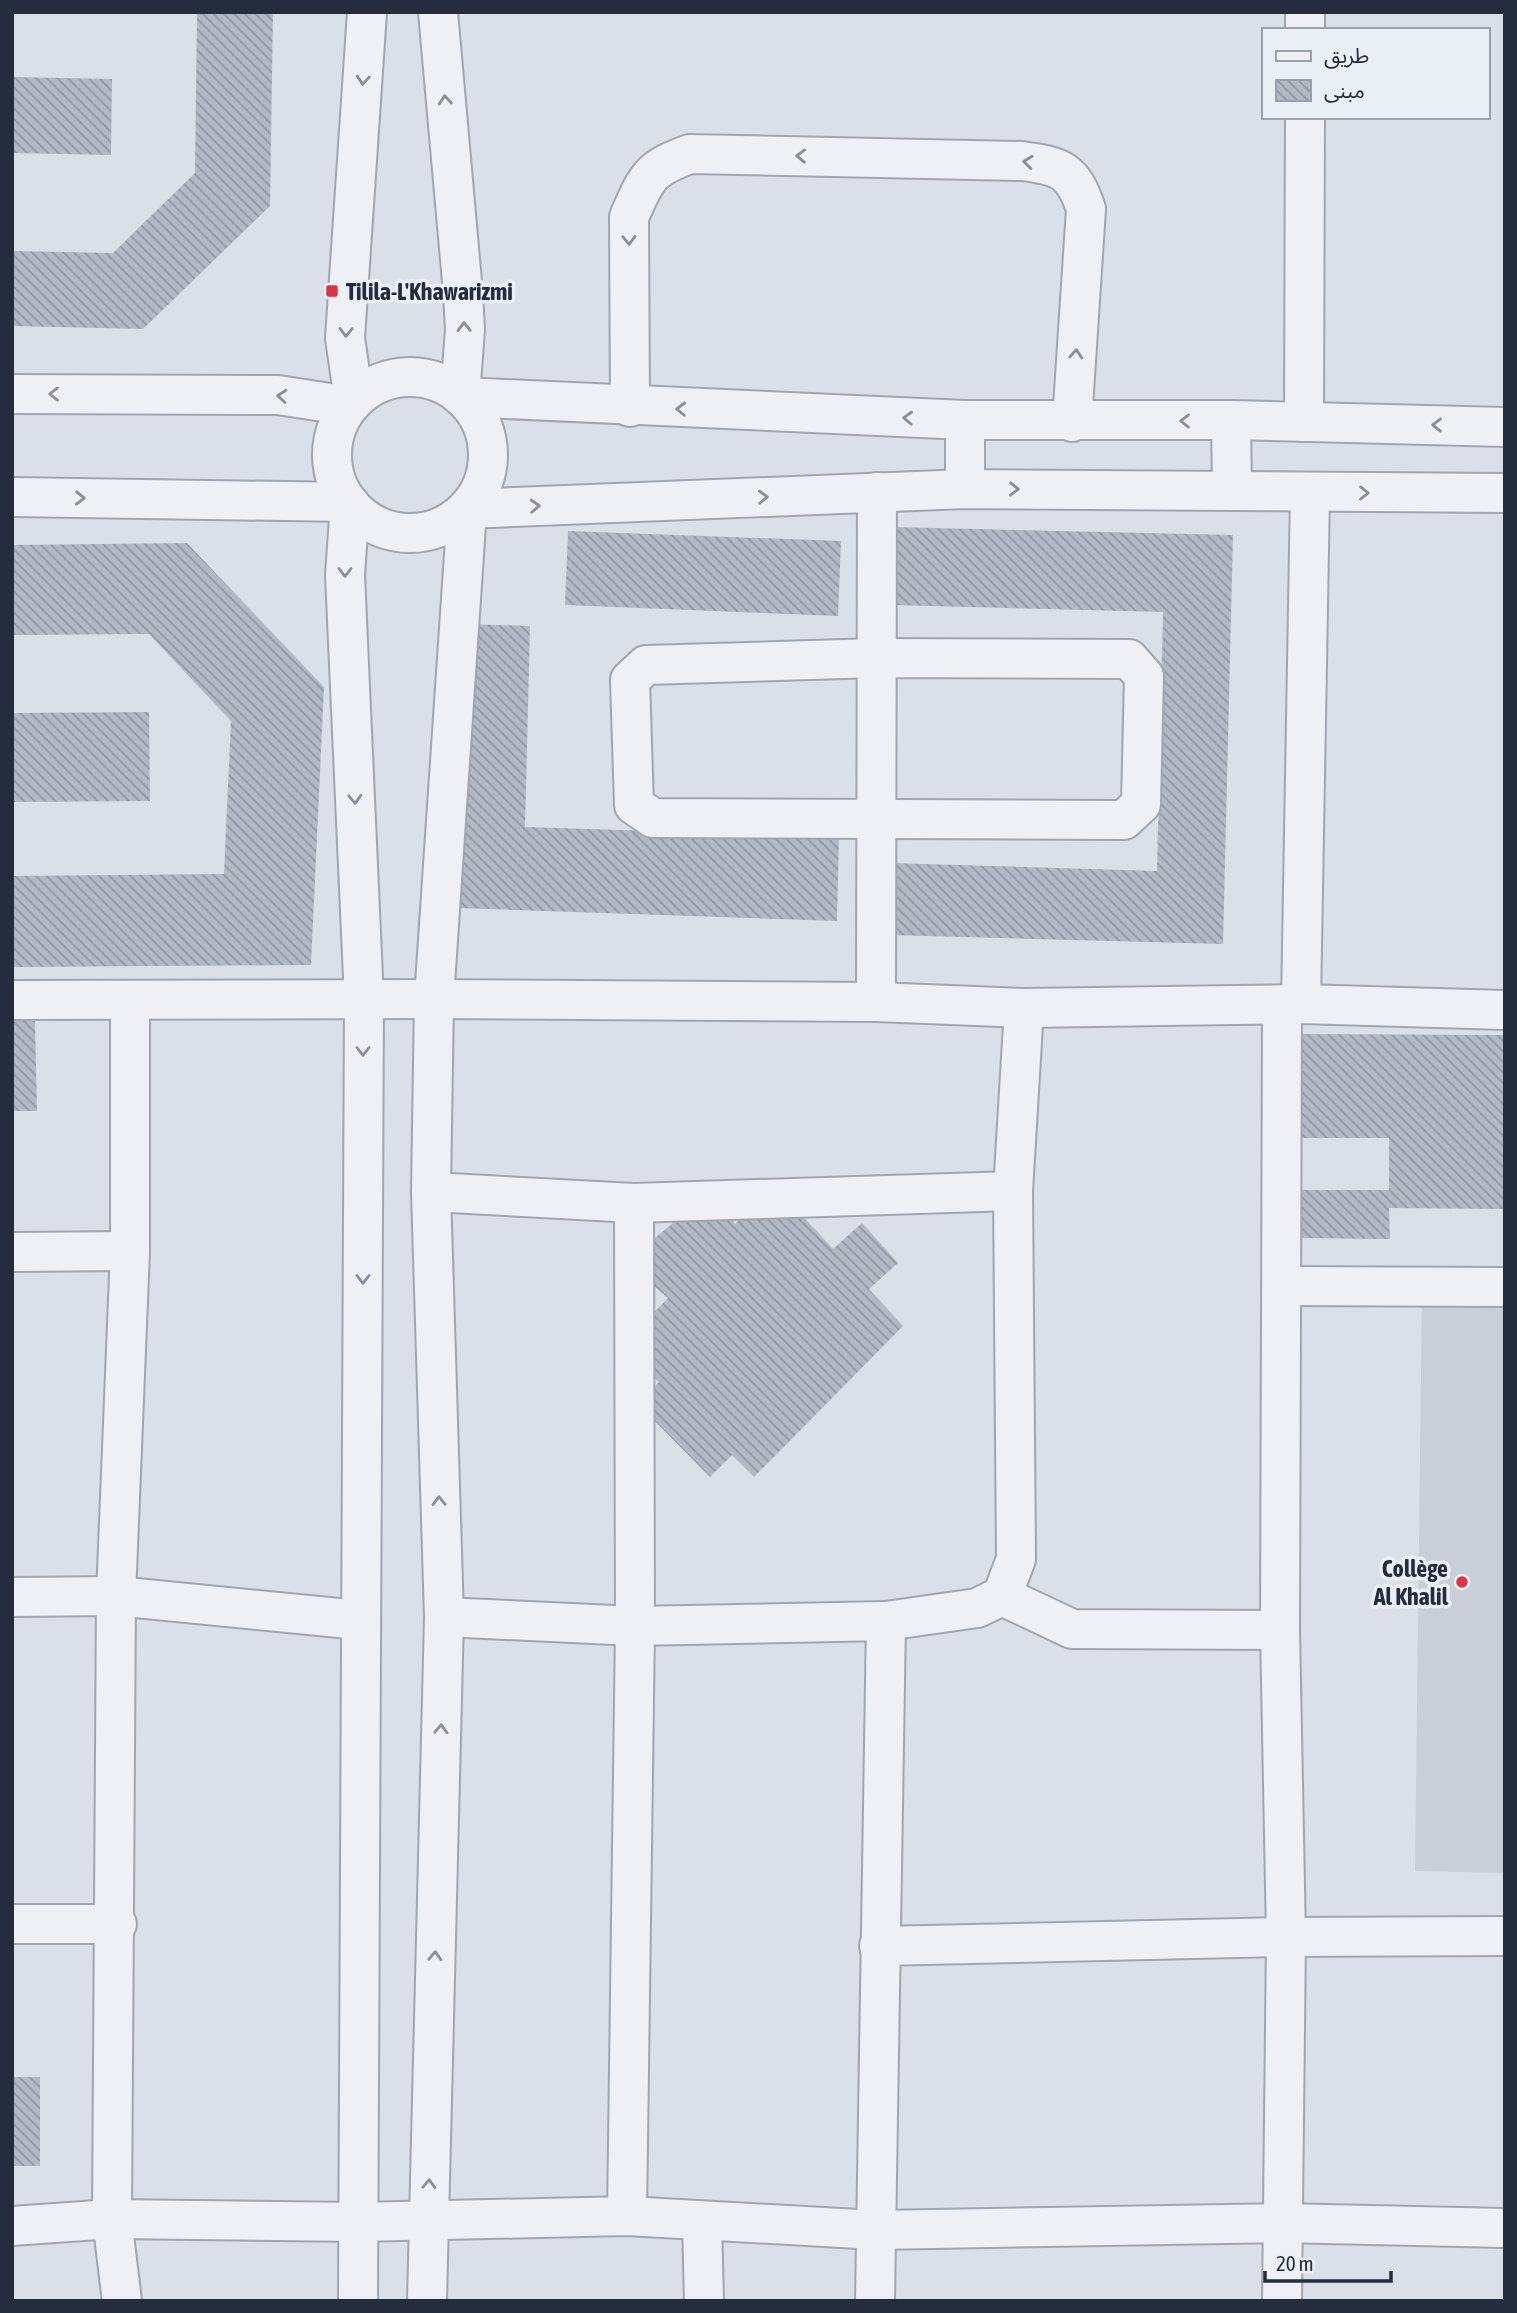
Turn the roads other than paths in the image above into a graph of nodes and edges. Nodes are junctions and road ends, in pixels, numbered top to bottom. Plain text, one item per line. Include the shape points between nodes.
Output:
1 (367, 12) edge
2 (438, 12) edge
3 (1305, 119) edge
4 (12, 394) edge
5 (461, 396) junction
6 (352, 403) junction
7 (631, 407) junction
8 (965, 420) junction
9 (1231, 421) junction
10 (1072, 422) junction
11 (1304, 422) junction
12 (1505, 427) edge
13 (965, 489) junction
14 (1232, 491) junction
15 (877, 492) junction
16 (1310, 493) junction
17 (1505, 493) edge
18 (12, 497) edge
19 (349, 503) junction
20 (467, 510) junction
21 (877, 658) junction
22 (876, 818) junction
23 (434, 999) junction
24 (12, 1000) edge
25 (364, 1000) junction
26 (130, 1001) junction
27 (876, 1002) junction
28 (1291, 1005) junction
29 (1024, 1008) junction
30 (1505, 1010) edge
31 (1013, 1191) junction
32 (431, 1192) junction
33 (634, 1203) junction
34 (130, 1251) junction
35 (12, 1252) edge
36 (1283, 1286) junction
37 (1505, 1287) edge
38 (116, 1596) junction
39 (1002, 1596) junction
40 (12, 1597) edge
41 (444, 1617) junction
42 (359, 1620) junction
43 (886, 1621) junction
44 (635, 1626) junction
45 (1280, 1630) junction
46 (12, 1924) edge
47 (117, 1924) junction
48 (1505, 1936) edge
49 (1286, 1937) junction
50 (879, 1946) junction
51 (627, 2216) junction
52 (112, 2218) junction
53 (428, 2220) junction
54 (702, 2221) junction
55 (358, 2222) junction
56 (1281, 2223) junction
57 (12, 2226) edge
58 (1505, 2228) edge
59 (876, 2230) junction
60 (122, 2301) edge
61 (358, 2301) edge
62 (427, 2301) edge
63 (704, 2301) edge
64 (875, 2301) edge
65 (1282, 2301) edge

1 -> 6 street via 345,338
5 -> 2 street via 463,293
3 - 11 street
6 -> 4 street via 278,395
5 - 6 street via 425,378 406,377 387,380
5 - 7 street
5 - 20 street via 478,416 487,439 482,488
6 - 19 street via 340,420 332,455 333,472
8 -> 7 street
10 -> 7 street via 1086,209 1077,183 1056,166 1022,161 690,154 659,166 641,189 629,217
8 - 10 street
8 - 13 street
9 -> 10 street
9 - 11 street
9 - 14 street
12 -> 11 street
13 -> 14 street
13 - 15 street
14 - 16 street
20 -> 15 street
15 - 21 street
16 -> 17 street
16 - 28 street
18 -> 19 street
19 - 20 street via 365,519 407,534 429,531
19 -> 25 street via 345,575
20 - 23 street
21 - 22 street
21 - 22 street via 646,665 631,680 634,805 653,818
21 - 22 street via 1129,659 1144,676 1141,804 1124,820
22 - 27 street
23 - 25 street
23 - 27 street
23 - 32 street
24 - 26 street
25 - 26 street
25 -> 42 street
26 - 34 street
27 - 29 street
28 - 29 street
28 - 30 street
28 - 36 street
29 - 31 street
31 - 33 street
31 - 39 street via 1016,1559
32 - 33 street
41 -> 32 street
33 - 44 street
34 - 35 street
34 - 38 street
36 - 37 street
36 - 45 street
38 - 40 street
38 - 42 street
38 - 47 street
39 - 43 street via 977,1608
39 - 45 street via 1072,1629
41 - 44 street
53 -> 41 street
42 - 55 street
43 - 44 street
43 - 50 street
44 - 51 street
45 - 49 street
46 - 47 street
47 - 52 street
48 - 49 street
49 - 50 street
49 - 56 street
50 - 59 street
51 - 53 street
51 - 54 street
52 - 55 street
52 - 57 street
52 - 60 street
53 - 55 street
53 - 62 street
54 - 59 street
54 - 63 street
55 - 61 street
56 - 58 street
56 - 59 street
56 - 65 street
59 - 64 street

